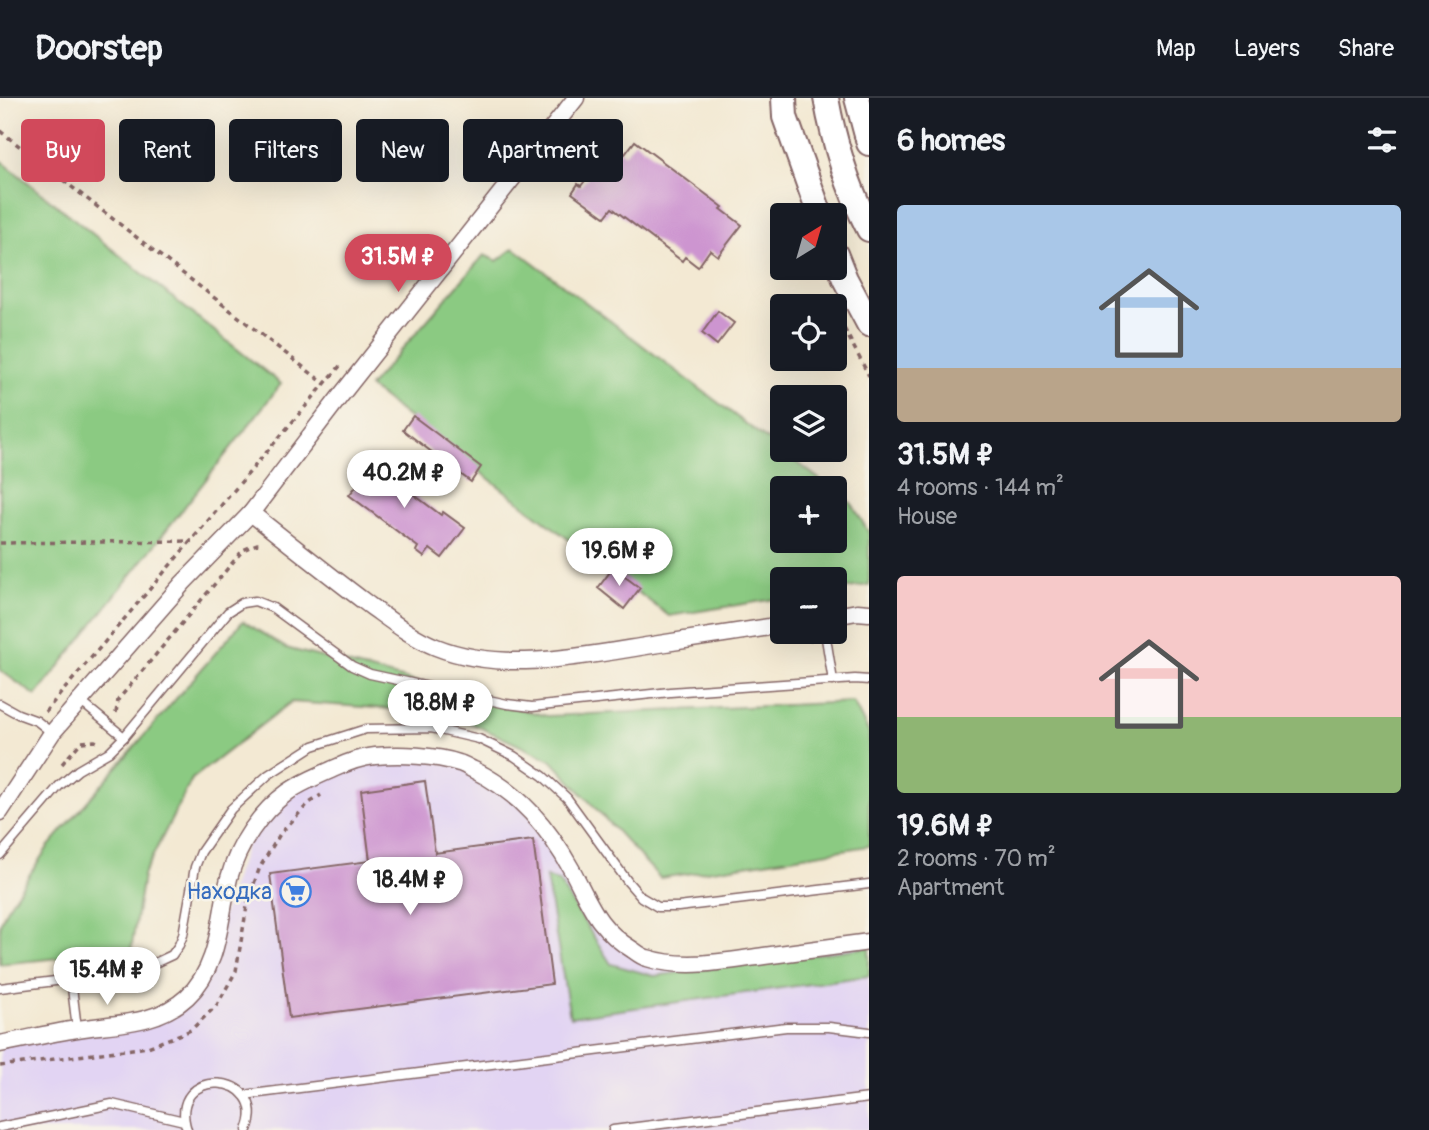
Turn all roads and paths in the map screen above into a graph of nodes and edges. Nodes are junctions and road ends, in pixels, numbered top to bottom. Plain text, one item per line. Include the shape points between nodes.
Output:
1 (576, 98) edge
2 (826, 98) edge
3 (857, 98) edge
4 (783, 103) edge
5 (0, 131) edge
6 (869, 143) edge
7 (816, 203) edge
8 (869, 229) edge
9 (846, 280) edge
10 (869, 324) edge
11 (847, 334) edge
12 (342, 363) dead end
13 (869, 376) edge
14 (325, 384) junction
15 (251, 513) junction
16 (0, 543) edge
17 (869, 613) edge
18 (847, 614) edge
19 (770, 627) edge
20 (827, 644) edge
21 (869, 680) edge
22 (833, 681) junction
23 (80, 701) junction
24 (0, 704) edge
25 (52, 733) junction
26 (124, 737) junction
27 (0, 812) edge
28 (0, 855) edge
29 (869, 884) edge
30 (869, 942) edge
31 (71, 979) junction
32 (0, 988) edge
33 (77, 1029) junction
34 (869, 1032) edge
35 (0, 1044) edge
36 (244, 1095) junction
37 (869, 1098) edge
38 (184, 1121) junction
39 (0, 1127) edge
40 (187, 1130) edge
41 (247, 1130) edge
42 (613, 1130) edge

1 - 15 street
2 - 8 main road via 840,156
3 - 6 main road
4 - 7 main road
5 - 14 path
9 - 10 main road
11 - 13 path
12 - 14 path
14 - 16 path via 192,541
15 - 19 street via 407,633 437,648 467,655 540,661
15 - 23 street
17 - 18 street
20 - 22 lane
21 - 22 lane
22 - 26 lane via 524,706 370,674 256,601 228,612
23 - 25 street
23 - 26 lane
24 - 25 lane
25 - 27 street
26 - 28 lane via 110,752 59,786
29 - 31 lane via 658,907 628,882 567,798 514,756 479,739 431,728 366,729 313,746 268,775 231,809 201,852 183,935 172,955
30 - 33 street via 681,964 646,958 616,940 593,913 547,831 511,792 459,763 372,756 312,778 265,813 237,855 211,959 187,997 148,1020
31 - 32 lane
31 - 33 lane
33 - 35 street
34 - 36 lane via 786,1027
36 - 38 lane via 226,1084 204,1085 188,1099
36 - 41 lane via 251,1116
37 - 42 lane
38 - 39 lane via 112,1104
38 - 40 lane

